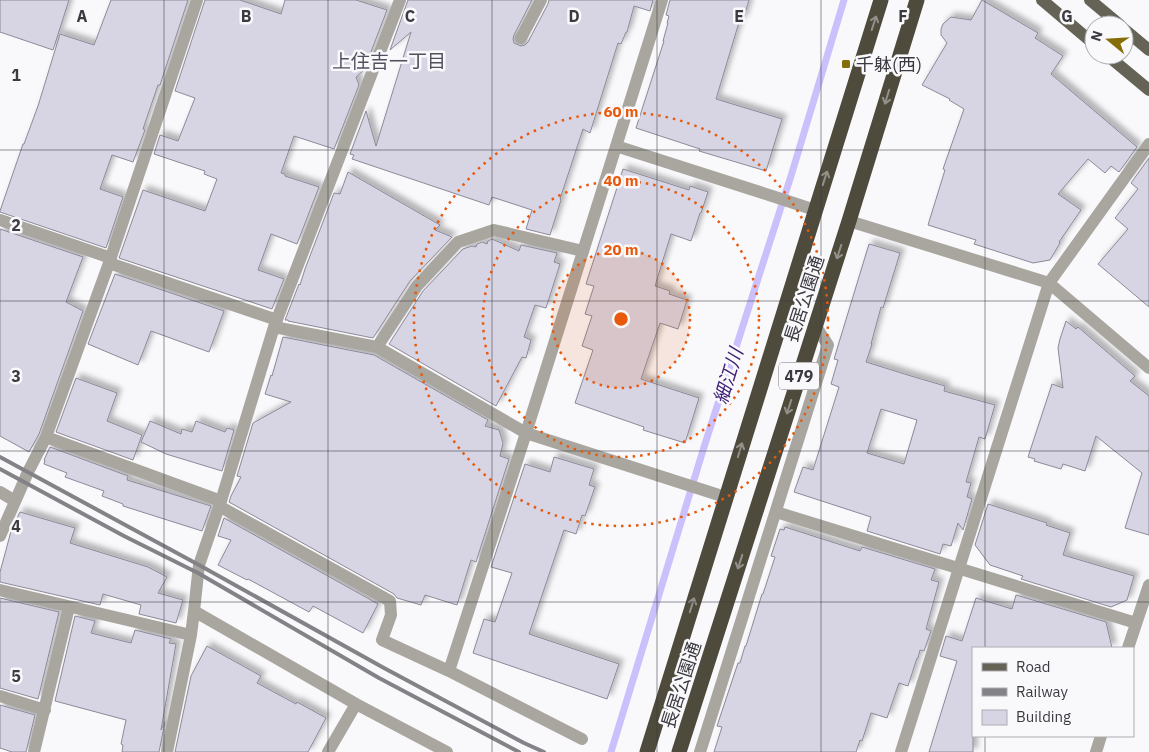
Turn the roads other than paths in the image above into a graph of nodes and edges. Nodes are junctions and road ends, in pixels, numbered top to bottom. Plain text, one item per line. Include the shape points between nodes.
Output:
1 (196, 0) edge
2 (400, 0) edge
3 (541, 0) edge
4 (662, 0) edge
5 (881, 0) edge
6 (917, 0) edge
7 (1042, 0) edge
8 (1090, 0) edge
9 (1108, 15) edge
10 (1084, 36) edge
11 (1134, 37) edge
12 (521, 38) dead end
13 (1149, 50) edge
14 (1119, 65) edge
15 (1149, 90) edge
16 (1149, 144) edge
17 (616, 146) junction
18 (815, 210) junction
19 (0, 220) edge
20 (849, 221) junction
21 (583, 251) junction
22 (110, 261) junction
23 (1049, 283) junction
24 (275, 323) junction
25 (815, 325) junction
26 (377, 347) junction
27 (1149, 368) edge
28 (526, 433) junction
29 (46, 437) junction
30 (0, 492) edge
31 (725, 497) junction
32 (15, 500) junction
33 (220, 503) junction
34 (776, 512) junction
35 (0, 536) edge
36 (959, 569) junction
37 (1149, 585) edge
38 (0, 590) edge
39 (69, 607) junction
40 (194, 611) junction
41 (1136, 623) junction
42 (190, 635) junction
43 (1128, 647) edge
44 (449, 671) junction
45 (0, 696) edge
46 (356, 704) junction
47 (45, 710) junction
48 (1101, 737) edge
49 (582, 739) dead end
50 (34, 752) edge
51 (167, 752) edge
52 (328, 752) edge
53 (447, 752) edge
54 (647, 752) edge
55 (679, 752) edge
56 (700, 752) edge
57 (900, 752) edge
58 (1096, 752) edge

1 - 22 street
2 - 24 street
3 - 12 street
4 - 17 street
18 -> 5 highway, 長居公園通 / 479
6 -> 20 highway, 長居公園通 / 479
7 - 10 main road
8 - 9 main road
11 - 13 main road
14 - 15 main road
16 - 23 street
17 - 18 street
17 - 21 street
31 -> 18 highway, 長居公園通 / 479
19 - 22 street
20 - 23 street
20 -> 25 highway, 長居公園通 / 479
21 - 26 street via 494,230 458,242 417,286
21 - 28 street
22 - 24 street
22 - 29 street
23 - 27 street
23 - 36 street
24 - 26 street
24 - 33 street
25 - 34 street via 828,345
25 -> 55 highway, 長居公園通 / 479
26 - 28 street
28 - 31 street
28 - 44 street
29 - 32 street
29 - 33 street
30 - 32 street
54 -> 31 highway, 長居公園通 / 479
32 - 35 street
33 - 40 street via 199,565
33 - 44 street via 390,600 390,615 382,640
34 - 36 street
34 - 56 street
36 - 41 street
36 - 57 street
37 - 41 street
38 - 39 street
39 - 42 street
39 - 47 street
40 - 42 street
40 - 46 street
41 - 43 street
42 - 51 street
44 - 49 street
45 - 47 street
46 - 52 street
46 - 53 street
47 - 50 street
48 - 58 street

